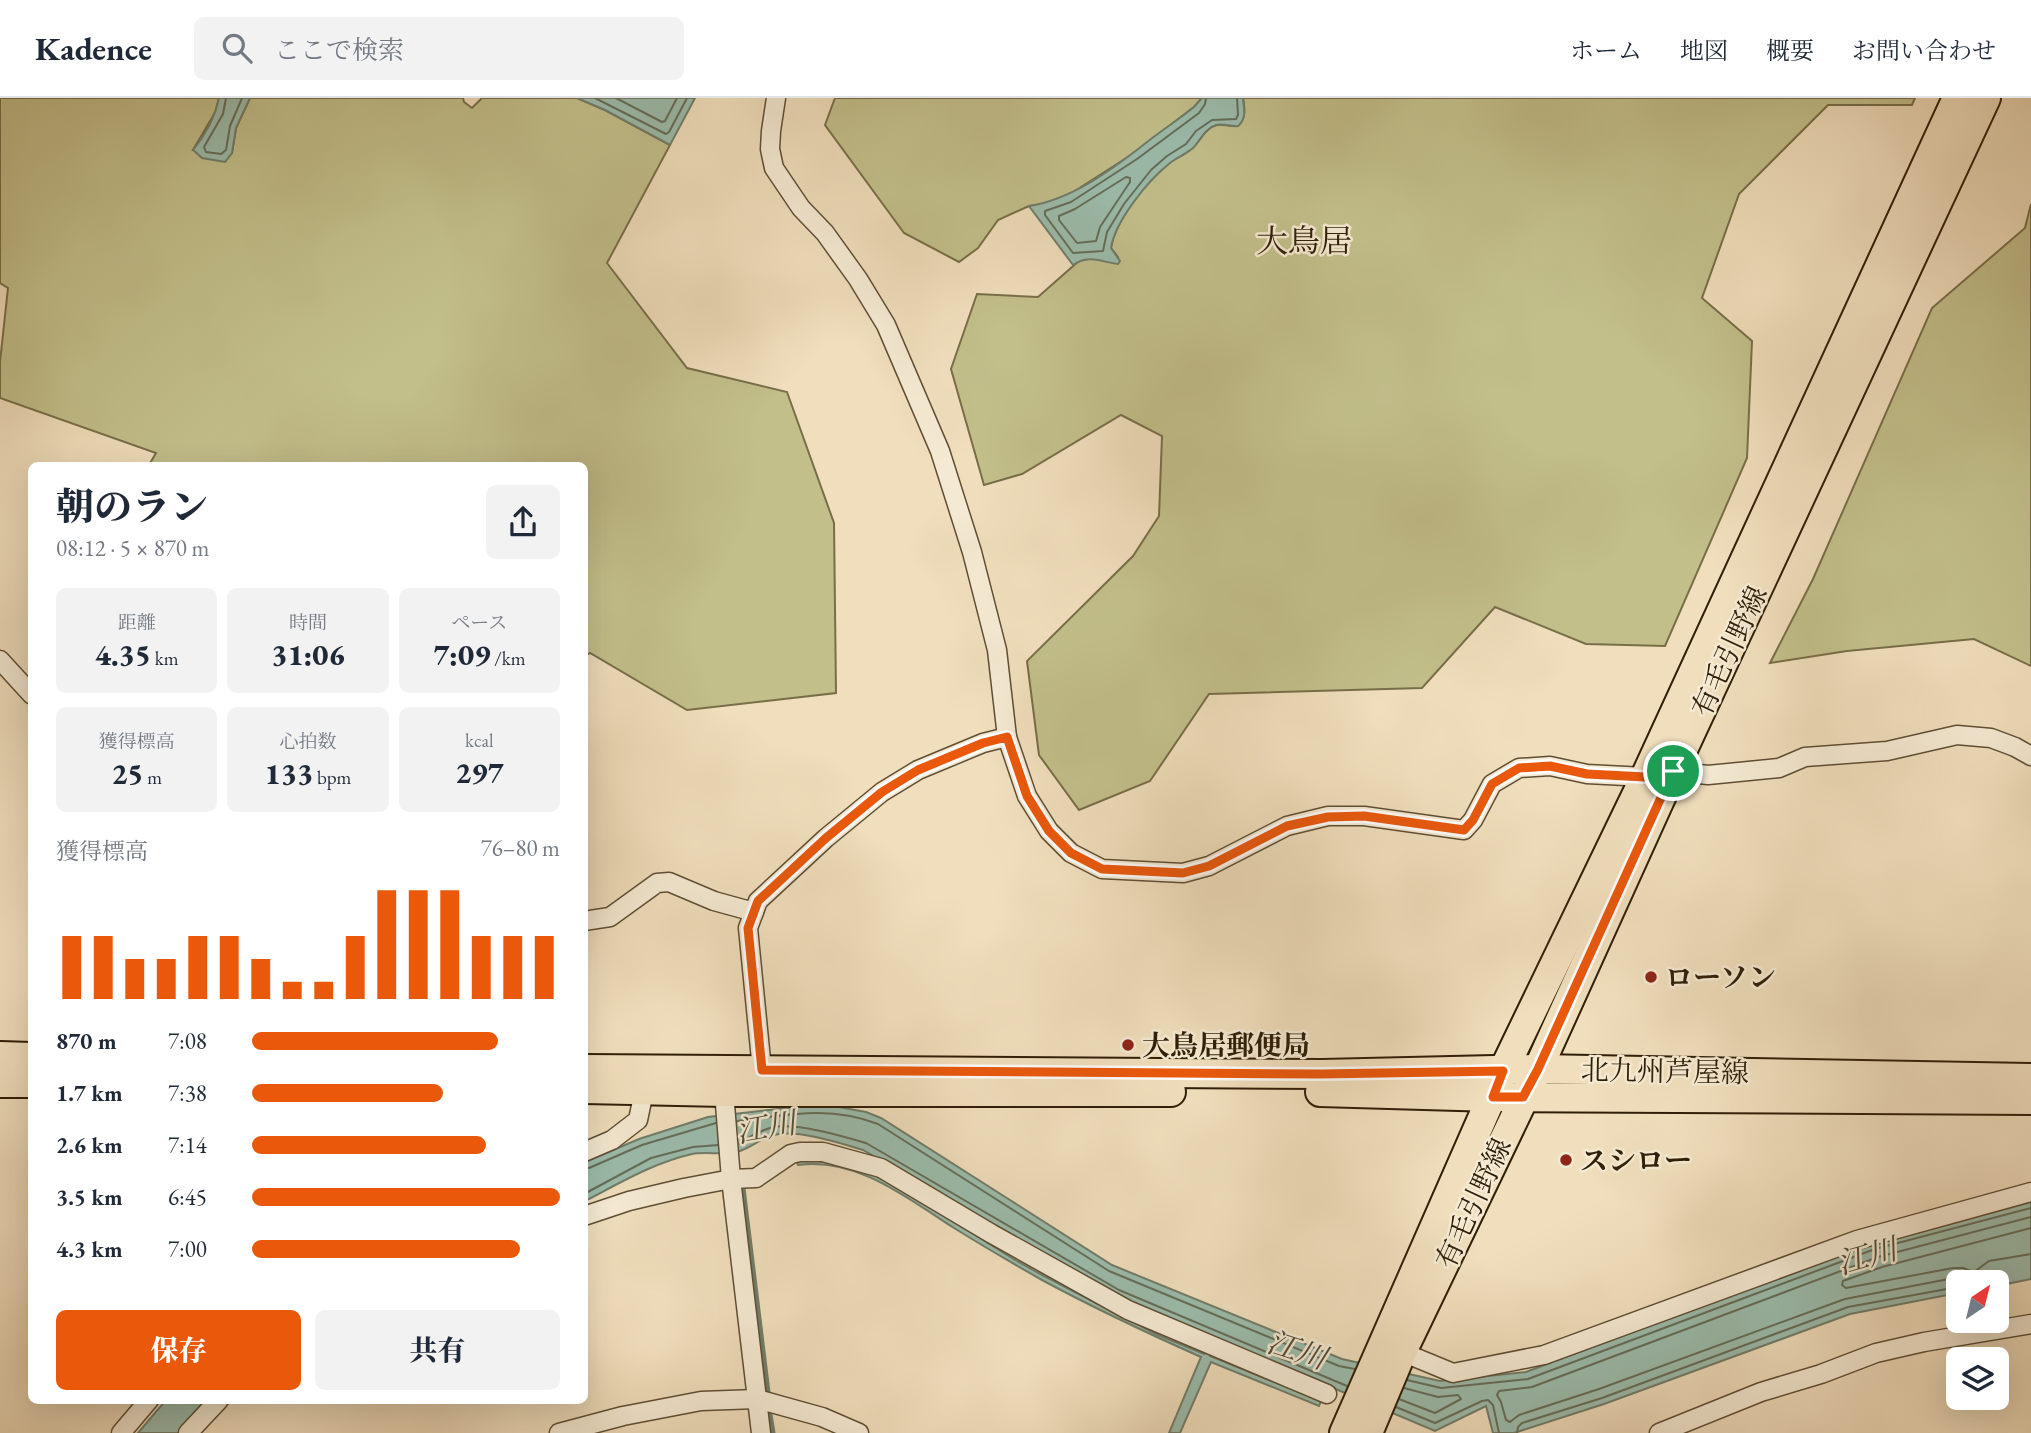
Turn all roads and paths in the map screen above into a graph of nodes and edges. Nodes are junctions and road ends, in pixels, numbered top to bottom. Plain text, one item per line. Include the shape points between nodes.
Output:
1 (776, 98) edge
2 (1957, 98) edge
3 (1986, 98) edge
4 (0, 660) edge
5 (28, 691) edge
6 (1007, 737) junction
7 (2031, 756) edge
8 (1673, 771) junction
9 (1645, 777) junction
10 (754, 912) junction
11 (588, 921) edge
12 (0, 1056) edge
13 (28, 1056) edge
14 (1538, 1069) junction
15 (588, 1070) edge
16 (762, 1070) junction
17 (2031, 1078) edge
18 (646, 1080) junction
19 (0, 1083) edge
20 (28, 1083) edge
21 (1498, 1084) junction
22 (588, 1088) edge
23 (1523, 1097) junction
24 (2031, 1100) edge
25 (725, 1104) junction
26 (588, 1150) edge
27 (731, 1179) junction
28 (2031, 1192) edge
29 (588, 1215) edge
30 (2031, 1324) edge
31 (1391, 1361) junction
32 (1327, 1394) dead end
33 (757, 1399) junction
34 (146, 1404) edge
35 (215, 1404) edge
36 (121, 1433) edge
37 (188, 1433) edge
38 (559, 1433) edge
39 (761, 1433) edge
40 (859, 1433) edge
41 (1344, 1433) edge
42 (1368, 1433) edge
43 (1659, 1433) edge

1 - 6 street via 770,149 774,168 858,279 886,325 940,451 997,650
2 - 9 main road, 有毛引野線
3 - 8 main road, 有毛引野線
4 - 5 street
6 - 9 street via 1027,796 1049,831 1071,853 1102,869 1183,873 1209,866 1287,826 1328,817 1364,816 1464,830 1492,784 1519,768 1550,766 1587,774
6 - 10 street via 918,770 882,792 758,901
7 - 8 street via 1991,738 1957,734 1887,751 1805,757 1779,768 1708,775
8 - 9 street
8 - 14 main road, 有毛引野線
9 - 21 main road, 有毛引野線
10 - 11 street via 669,882 657,883 610,917
10 - 16 street via 748,928
12 - 13 main road
14 - 17 main road, 北九州芦屋線
14 - 21 main road, 北九州芦屋線
14 - 23 main road, 有毛引野線
15 - 18 main road, 北九州芦屋線
16 - 18 main road, 北九州芦屋線
16 - 21 main road, 北九州芦屋線 via 1321,1074
18 - 22 main road, 北九州芦屋線
18 - 25 main road, 北九州芦屋線
18 - 26 street via 638,1120 612,1140
19 - 20 main road
21 - 23 main road, 北九州芦屋線
21 - 25 main road, 北九州芦屋線
21 - 31 main road, 有毛引野線
23 - 24 main road, 北九州芦屋線
23 - 31 main road, 有毛引野線
25 - 27 street
27 - 29 street
27 - 32 street via 756,1178 800,1152 823,1152 881,1168 1128,1310
27 - 33 street
28 - 31 street via 1857,1240 1544,1355 1453,1373
30 - 43 street via 1876,1353
31 - 41 main road, 有毛引野線
31 - 42 main road, 有毛引野線
33 - 38 street via 701,1401
33 - 39 street
33 - 40 street
34 - 36 street
35 - 37 street

